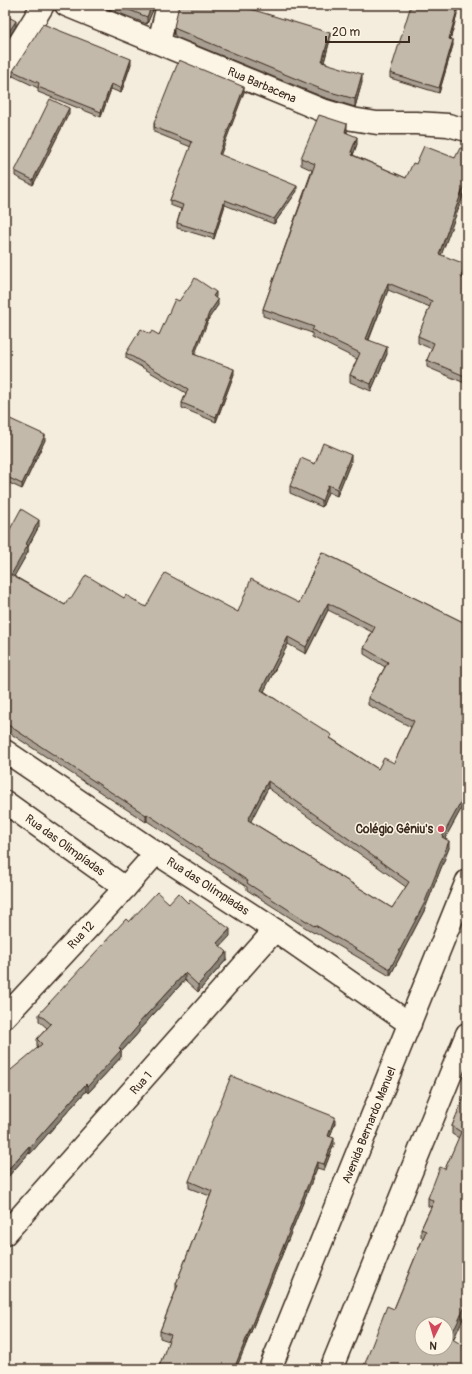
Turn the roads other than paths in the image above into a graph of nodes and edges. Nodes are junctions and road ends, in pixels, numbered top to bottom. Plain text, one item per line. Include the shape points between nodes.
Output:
1 (43, 5) edge
2 (66, 5) edge
3 (168, 5) edge
4 (159, 42) junction
5 (5, 67) edge
6 (467, 130) edge
7 (5, 751) edge
8 (5, 802) edge
9 (156, 853) junction
10 (467, 881) edge
11 (125, 888) junction
12 (275, 930) junction
13 (5, 1017) edge
14 (410, 1024) junction
15 (465, 1047) edge
16 (5, 1234) edge
17 (270, 1369) edge
18 (331, 1369) edge

1 - 5 street
2 - 4 street, Rua Barbacena
3 - 4 street
4 - 6 street, Rua Barbacena via 320,109 352,119 377,123 448,125
7 - 9 street, Rua das Olímpiadas
8 - 11 street, Rua das Olimpíadas
9 - 11 street, Rua 12
9 - 12 street, Rua das Olímpiadas
10 - 14 street, Avenida Bernardo Manuel
11 - 13 street, Rua 12
12 - 14 street, Rua das Olímpiadas
12 - 16 street, Rua 1
14 - 17 street, Avenida Bernardo Manuel
15 - 18 street

